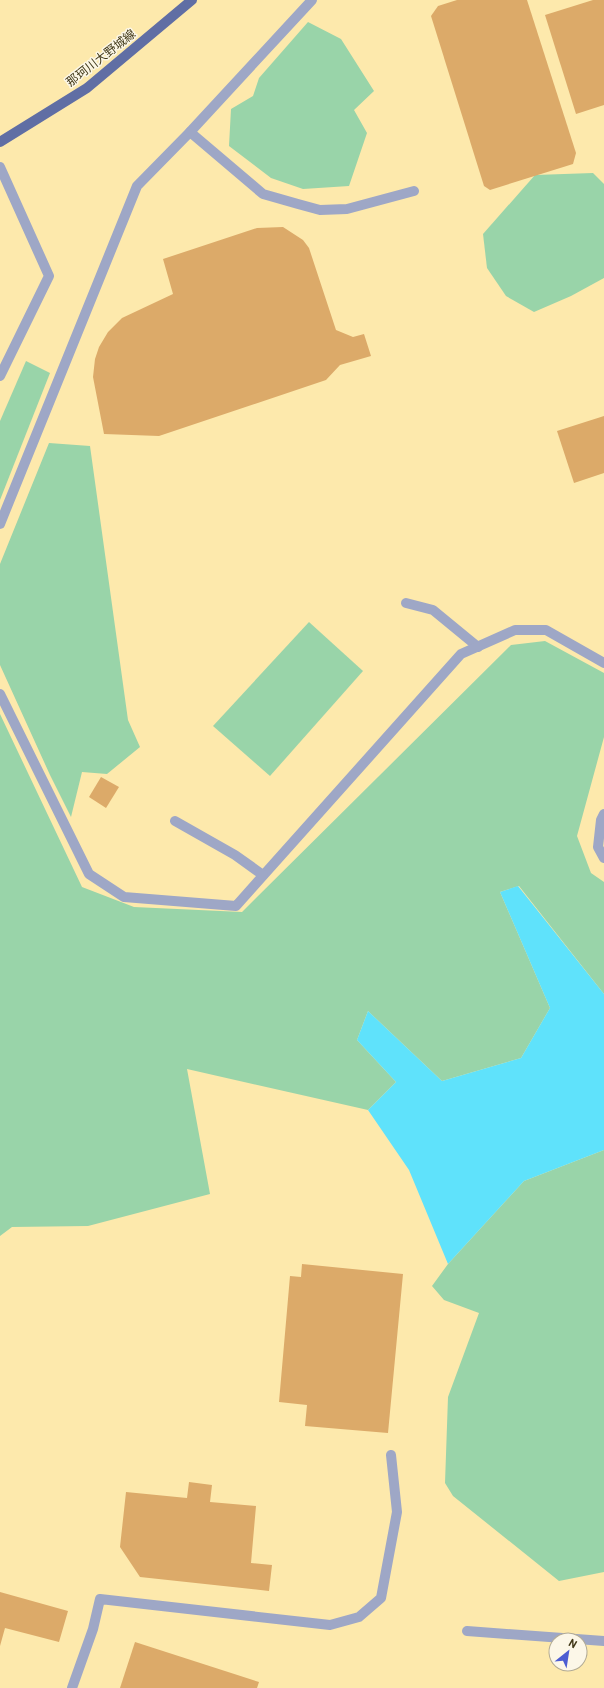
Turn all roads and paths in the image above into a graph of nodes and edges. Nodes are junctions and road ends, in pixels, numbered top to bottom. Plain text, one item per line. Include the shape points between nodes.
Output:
1 (192, 0) edge
2 (312, 0) edge
3 (190, 132) junction
4 (0, 142) edge
5 (0, 167) edge
6 (414, 191) dead end
7 (0, 376) edge
8 (0, 524) edge
9 (406, 603) dead end
10 (478, 647) junction
11 (604, 664) edge
12 (0, 694) edge
13 (604, 814) edge
14 (175, 821) dead end
15 (604, 858) edge
16 (263, 875) junction
17 (391, 1455) dead end
18 (467, 1631) dead end
19 (604, 1641) edge
20 (72, 1688) edge

1 - 4 main road, 那珂川大野城線 via 87,88
2 - 3 street
3 - 6 street via 263,194 320,210 347,209
3 - 8 street via 137,186
5 - 7 street via 49,276
9 - 10 street via 433,610
10 - 11 street via 515,630 546,630
10 - 16 street via 461,654
12 - 16 street via 89,874 124,897 236,906
13 - 15 street via 598,847
14 - 16 street via 235,855
17 - 20 street via 397,1512 381,1598 359,1617 330,1625 100,1599 93,1629
18 - 19 street

